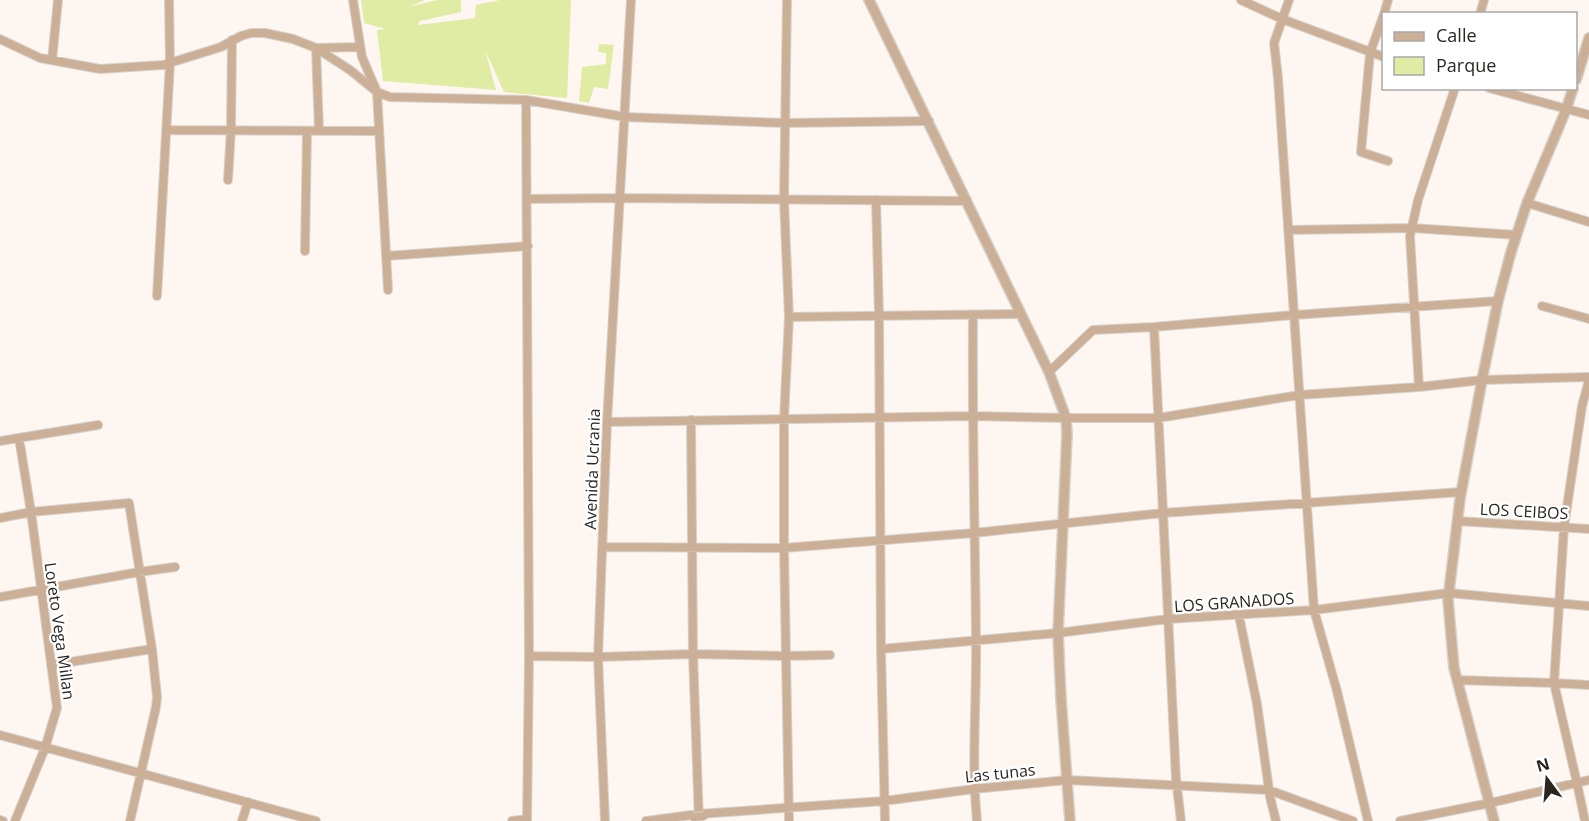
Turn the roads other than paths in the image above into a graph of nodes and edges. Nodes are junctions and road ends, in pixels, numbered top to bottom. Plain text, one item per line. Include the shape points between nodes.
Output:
1 (58, 0) edge
2 (169, 0) edge
3 (353, 0) edge
4 (631, 0) edge
5 (787, 0) edge
6 (869, 0) edge
7 (1241, 0) edge
8 (1289, 0) edge
9 (1282, 19) junction
10 (1382, 20) edge
11 (1589, 38) edge
12 (0, 39) edge
13 (232, 40) junction
14 (360, 47) junction
15 (316, 48) junction
16 (1370, 53) junction
17 (1382, 57) edge
18 (52, 60) junction
19 (170, 63) junction
20 (1577, 74) edge
21 (1454, 90) edge
22 (1496, 90) edge
23 (1572, 90) edge
24 (377, 92) junction
25 (526, 100) junction
26 (1566, 110) junction
27 (1589, 115) edge
28 (625, 117) junction
29 (929, 121) junction
30 (785, 123) junction
31 (166, 130) junction
32 (231, 130) junction
33 (307, 131) junction
34 (319, 131) junction
35 (379, 131) junction
36 (1388, 161) dead end
37 (228, 180) dead end
38 (619, 198) junction
39 (527, 199) junction
40 (784, 200) junction
41 (876, 200) junction
42 (967, 201) junction
43 (1527, 203) junction
44 (1589, 222) edge
45 (1412, 228) junction
46 (1288, 230) junction
47 (1516, 235) junction
48 (528, 246) junction
49 (305, 251) dead end
50 (386, 256) junction
51 (388, 290) dead end
52 (158, 296) dead end
53 (1498, 301) junction
54 (1414, 306) junction
55 (1542, 306) dead end
56 (1021, 314) junction
57 (879, 315) junction
58 (973, 315) junction
59 (1294, 315) junction
60 (789, 316) junction
61 (1589, 319) edge
62 (1154, 327) junction
63 (1049, 372) junction
64 (1589, 379) edge
65 (1482, 380) junction
66 (1419, 387) junction
67 (1299, 395) junction
68 (972, 416) junction
69 (879, 418) junction
70 (1066, 418) junction
71 (1158, 418) junction
72 (784, 419) junction
73 (691, 420) junction
74 (607, 422) junction
75 (99, 425) dead end
76 (19, 438) junction
77 (0, 441) edge
78 (1461, 492) junction
79 (1307, 503) junction
80 (31, 512) junction
81 (1163, 513) junction
82 (0, 518) edge
83 (1457, 521) junction
84 (1064, 524) junction
85 (1564, 527) junction
86 (1589, 529) edge
87 (974, 533) junction
88 (880, 539) junction
89 (603, 547) junction
90 (691, 548) junction
91 (784, 548) junction
92 (175, 567) dead end
93 (140, 572) junction
94 (41, 591) junction
95 (1449, 593) junction
96 (0, 597) edge
97 (1560, 603) junction
98 (1589, 606) edge
99 (1314, 610) junction
100 (1239, 616) junction
101 (1168, 619) junction
102 (1058, 633) junction
103 (976, 640) junction
104 (152, 649) junction
105 (881, 649) junction
106 (693, 654) junction
107 (830, 655) dead end
108 (530, 656) junction
109 (786, 656) junction
110 (598, 657) junction
111 (51, 665) junction
112 (1457, 680) junction
113 (1554, 683) junction
114 (1589, 685) edge
115 (0, 735) edge
116 (45, 748) junction
117 (141, 774) junction
118 (1066, 780) junction
119 (1589, 780) edge
120 (1577, 783) junction
121 (1177, 786) junction
122 (974, 789) junction
123 (1269, 790) junction
124 (884, 801) junction
125 (248, 802) junction
126 (1490, 803) junction
127 (788, 807) junction
128 (699, 817) edge
129 (527, 820) edge
130 (15, 821) edge
131 (130, 821) edge
132 (242, 821) edge
133 (316, 821) edge
134 (512, 821) edge
135 (605, 821) edge
136 (646, 821) edge
137 (789, 821) edge
138 (885, 821) edge
139 (977, 821) edge
140 (1070, 821) edge
141 (1181, 821) edge
142 (1276, 821) edge
143 (1353, 821) edge
144 (1368, 821) edge
145 (1400, 821) edge
146 (1494, 821) edge
147 (1585, 821) edge

1 - 18 street
2 - 19 street
3 - 14 street
4 - 28 street, Avenida Ucrania
5 - 30 street
6 - 29 street
7 - 9 street
8 - 9 street
9 - 16 street
9 - 46 street via 1274,43
10 - 16 street
11 - 20 street
12 - 18 street
13 - 15 street via 250,33 265,33
13 - 19 street
13 - 32 street
14 - 15 street
14 - 24 street
15 - 24 street
15 - 34 street
16 - 17 street
16 - 36 street via 1361,152
18 - 19 street via 100,69
19 - 31 street
21 - 45 street
22 - 26 street
23 - 26 street
24 - 25 street via 390,97
24 - 35 street
25 - 28 street
25 - 39 street
26 - 27 street
26 - 43 street
28 - 30 street
28 - 38 street, Avenida Ucrania
29 - 30 street
29 - 42 street
30 - 40 street
31 - 32 street
31 - 52 street
32 - 33 street
32 - 37 street
33 - 34 street
33 - 49 street
34 - 35 street
35 - 50 street
38 - 39 street
38 - 40 street
38 - 74 street, Avenida Ucrania
39 - 48 street
40 - 41 street
40 - 60 street
41 - 42 street
41 - 57 street
42 - 56 street
43 - 44 street
43 - 47 street
45 - 46 street
45 - 47 street
45 - 54 street
46 - 59 street
47 - 53 street
48 - 50 street
48 - 108 street
50 - 51 street
53 - 54 street
53 - 65 street
54 - 59 street
54 - 66 street
55 - 61 street
56 - 58 street
56 - 63 street
57 - 58 street
57 - 60 street
57 - 69 street
58 - 68 street
59 - 62 street
59 - 67 street
60 - 72 street
62 - 63 street via 1093,330
62 - 71 street
63 - 70 street
64 - 65 street
64 - 85 street
65 - 66 street
65 - 78 street
66 - 67 street
67 - 71 street
67 - 79 street
68 - 69 street
68 - 70 street
68 - 87 street
69 - 72 street
69 - 88 street
70 - 71 street
70 - 84 street
71 - 81 street
72 - 73 street
72 - 91 street
73 - 74 street
73 - 90 street
74 - 89 street, Avenida Ucrania
75 - 76 street
76 - 77 street
76 - 80 street, Loreto Vega Millan
78 - 79 street
78 - 83 street
79 - 81 street
79 - 99 street
80 - 82 street
80 - 93 street via 129,503
80 - 94 street, Loreto Vega Millan
81 - 84 street
81 - 101 street
83 - 85 street, LOS CEIBOS
83 - 95 street
84 - 87 street
84 - 102 street
85 - 86 street, LOS CEIBOS
85 - 97 street
87 - 88 street
87 - 103 street
88 - 91 street
88 - 105 street
89 - 90 street
89 - 110 street, Avenida Ucrania
90 - 91 street
90 - 106 street
91 - 109 street
92 - 93 street
93 - 94 street
93 - 104 street
94 - 96 street
94 - 111 street, Loreto Vega Millan
95 - 97 street, LOS GRANADOS
95 - 99 street, LOS GRANADOS
95 - 112 street
97 - 98 street, LOS GRANADOS
97 - 113 street
99 - 100 street, LOS GRANADOS
99 - 144 street
100 - 101 street, LOS GRANADOS
100 - 123 street
101 - 102 street, LOS GRANADOS
101 - 121 street
102 - 103 street, LOS GRANADOS
102 - 118 street
103 - 105 street, LOS GRANADOS
103 - 122 street
104 - 111 street
104 - 117 street via 157,697
105 - 124 street
106 - 109 street
106 - 110 street
106 - 128 street
107 - 109 street
108 - 110 street
108 - 129 street
109 - 127 street
110 - 135 street, Avenida Ucrania
111 - 116 street, Loreto Vega Millan via 57,708
112 - 113 street
112 - 126 street
113 - 114 street
113 - 120 street
115 - 116 street
116 - 117 street
116 - 130 street, Loreto Vega Millan
117 - 125 street
117 - 131 street
118 - 121 street, Las tunas
118 - 122 street, Las tunas
118 - 140 street
119 - 120 street
120 - 126 street
120 - 147 street
121 - 123 street, Las tunas
121 - 141 street
122 - 124 street, Las tunas
122 - 139 street
123 - 142 street
123 - 143 street, Las tunas
124 - 127 street, Las tunas
124 - 138 street
125 - 132 street
125 - 133 street
126 - 145 street
126 - 146 street
127 - 128 street, Las tunas
127 - 137 street
128 - 136 street, Las tunas
129 - 134 street

